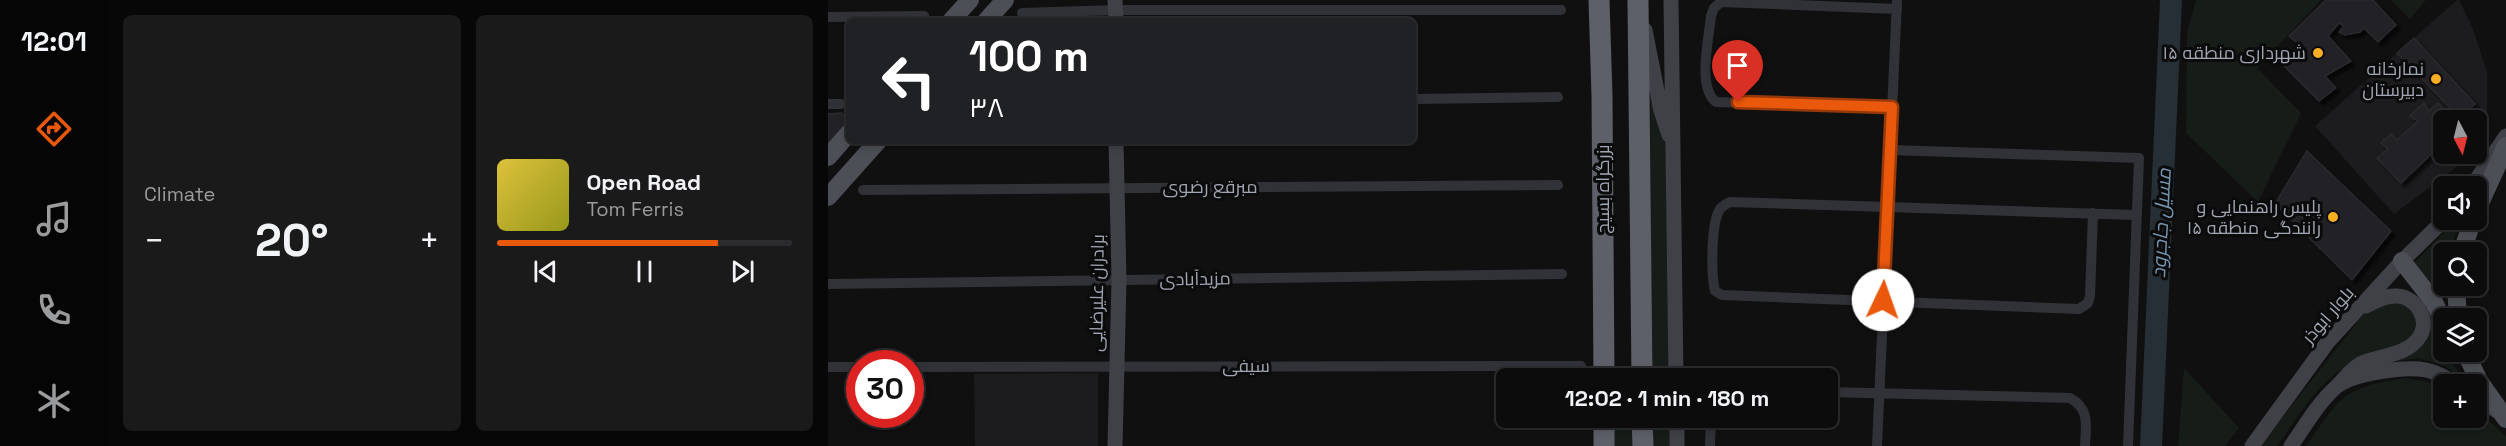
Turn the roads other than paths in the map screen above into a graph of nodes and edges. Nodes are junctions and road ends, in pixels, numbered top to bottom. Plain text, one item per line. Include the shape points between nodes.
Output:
1 (970, 0) edge
2 (1005, 0) edge
3 (1599, 0) edge
4 (1639, 0) edge
5 (1671, 0) edge
6 (1897, 4) edge
7 (1116, 10) edge
8 (1561, 10) dead end
9 (1022, 13) dead end
10 (924, 16) dead end
11 (828, 17) edge
12 (954, 18) edge
13 (989, 18) edge
14 (1558, 97) dead end
15 (1416, 99) edge
16 (828, 104) edge
17 (840, 104) dead end
18 (1892, 107) junction
19 (2506, 136) edge
20 (846, 137) edge
21 (875, 144) edge
22 (1116, 144) edge
23 (2506, 146) edge
24 (1674, 149) junction
25 (1890, 150) junction
26 (828, 157) edge
27 (2479, 176) edge
28 (1557, 185) dead end
29 (1117, 188) junction
30 (2487, 188) edge
31 (863, 190) dead end
32 (828, 196) edge
33 (1888, 206) junction
34 (2092, 213) junction
35 (2136, 214) junction
36 (2434, 230) edge
37 (2402, 261) junction
38 (1562, 274) dead end
39 (1119, 280) junction
40 (828, 284) edge
41 (1883, 300) junction
42 (2437, 308) edge
43 (2327, 343) junction
44 (1116, 366) junction
45 (1581, 366) dead end
46 (828, 367) edge
47 (846, 367) edge
48 (924, 367) edge
49 (1604, 368) edge
50 (1642, 368) edge
51 (1676, 368) edge
52 (2436, 374) edge
53 (2338, 385) junction
54 (1838, 392) edge
55 (1879, 393) junction
56 (2487, 399) edge
57 (2502, 415) edge
58 (1604, 428) edge
59 (1642, 428) edge
60 (1677, 428) edge
61 (1711, 428) edge
62 (1115, 446) edge
63 (1604, 446) edge
64 (1642, 446) edge
65 (1677, 446) edge
66 (1710, 446) edge
67 (1877, 446) edge
68 (2085, 446) edge
69 (2128, 446) edge
70 (2252, 446) edge
71 (2291, 446) edge

1 - 12 main road
2 - 13 main road
3 - 49 highway, بزرگراه بسیج
4 - 24 main road via 1661,111
4 - 50 highway
5 - 24 main road
6 - 18 street
6 - 18 street via 1721,2 1711,16 1705,85 1708,96 1716,102
7 - 8 street
7 - 9 street
10 - 11 street
14 - 15 street
16 - 17 street
18 - 25 street
19 - 27 main road
20 - 26 main road
21 - 32 main road
22 - 29 main road, برادران علیرضایی
23 - 30 main road
24 - 51 main road
25 - 33 street
25 - 35 street via 2139,158
28 - 29 street, مبرقع رضوی
29 - 31 street, مبرقع رضوی
29 - 39 main road, برادران علیرضایی
33 - 34 street
33 - 41 street
33 - 41 street via 1730,202 1720,208 1716,219 1712,280 1715,291 1722,295
34 - 35 street
34 - 41 street via 2090,296 2079,309
35 - 69 street
36 - 37 main road, بلوار ابوذر
37 - 42 main road
37 - 43 main road, بلوار ابوذر
38 - 39 street, مزیدآبادی
39 - 40 street, مزیدآبادی
39 - 44 main road, برادران علیرضایی
41 - 55 street
43 - 53 main road via 2364,308 2382,298 2398,296 2410,300 2422,316 2424,325 2416,342 2400,352 2359,364
43 - 70 main road, بلوار ابوذر
44 - 45 street, سیفی
44 - 48 street, سیفی
44 - 62 main road, برادران علیرضایی
46 - 47 street
52 - 53 main road via 2411,368
53 - 71 main road
54 - 55 street
55 - 67 street
55 - 68 street via 2070,398 2086,412
56 - 57 main road
58 - 63 highway
59 - 64 highway
60 - 65 main road
61 - 66 street

